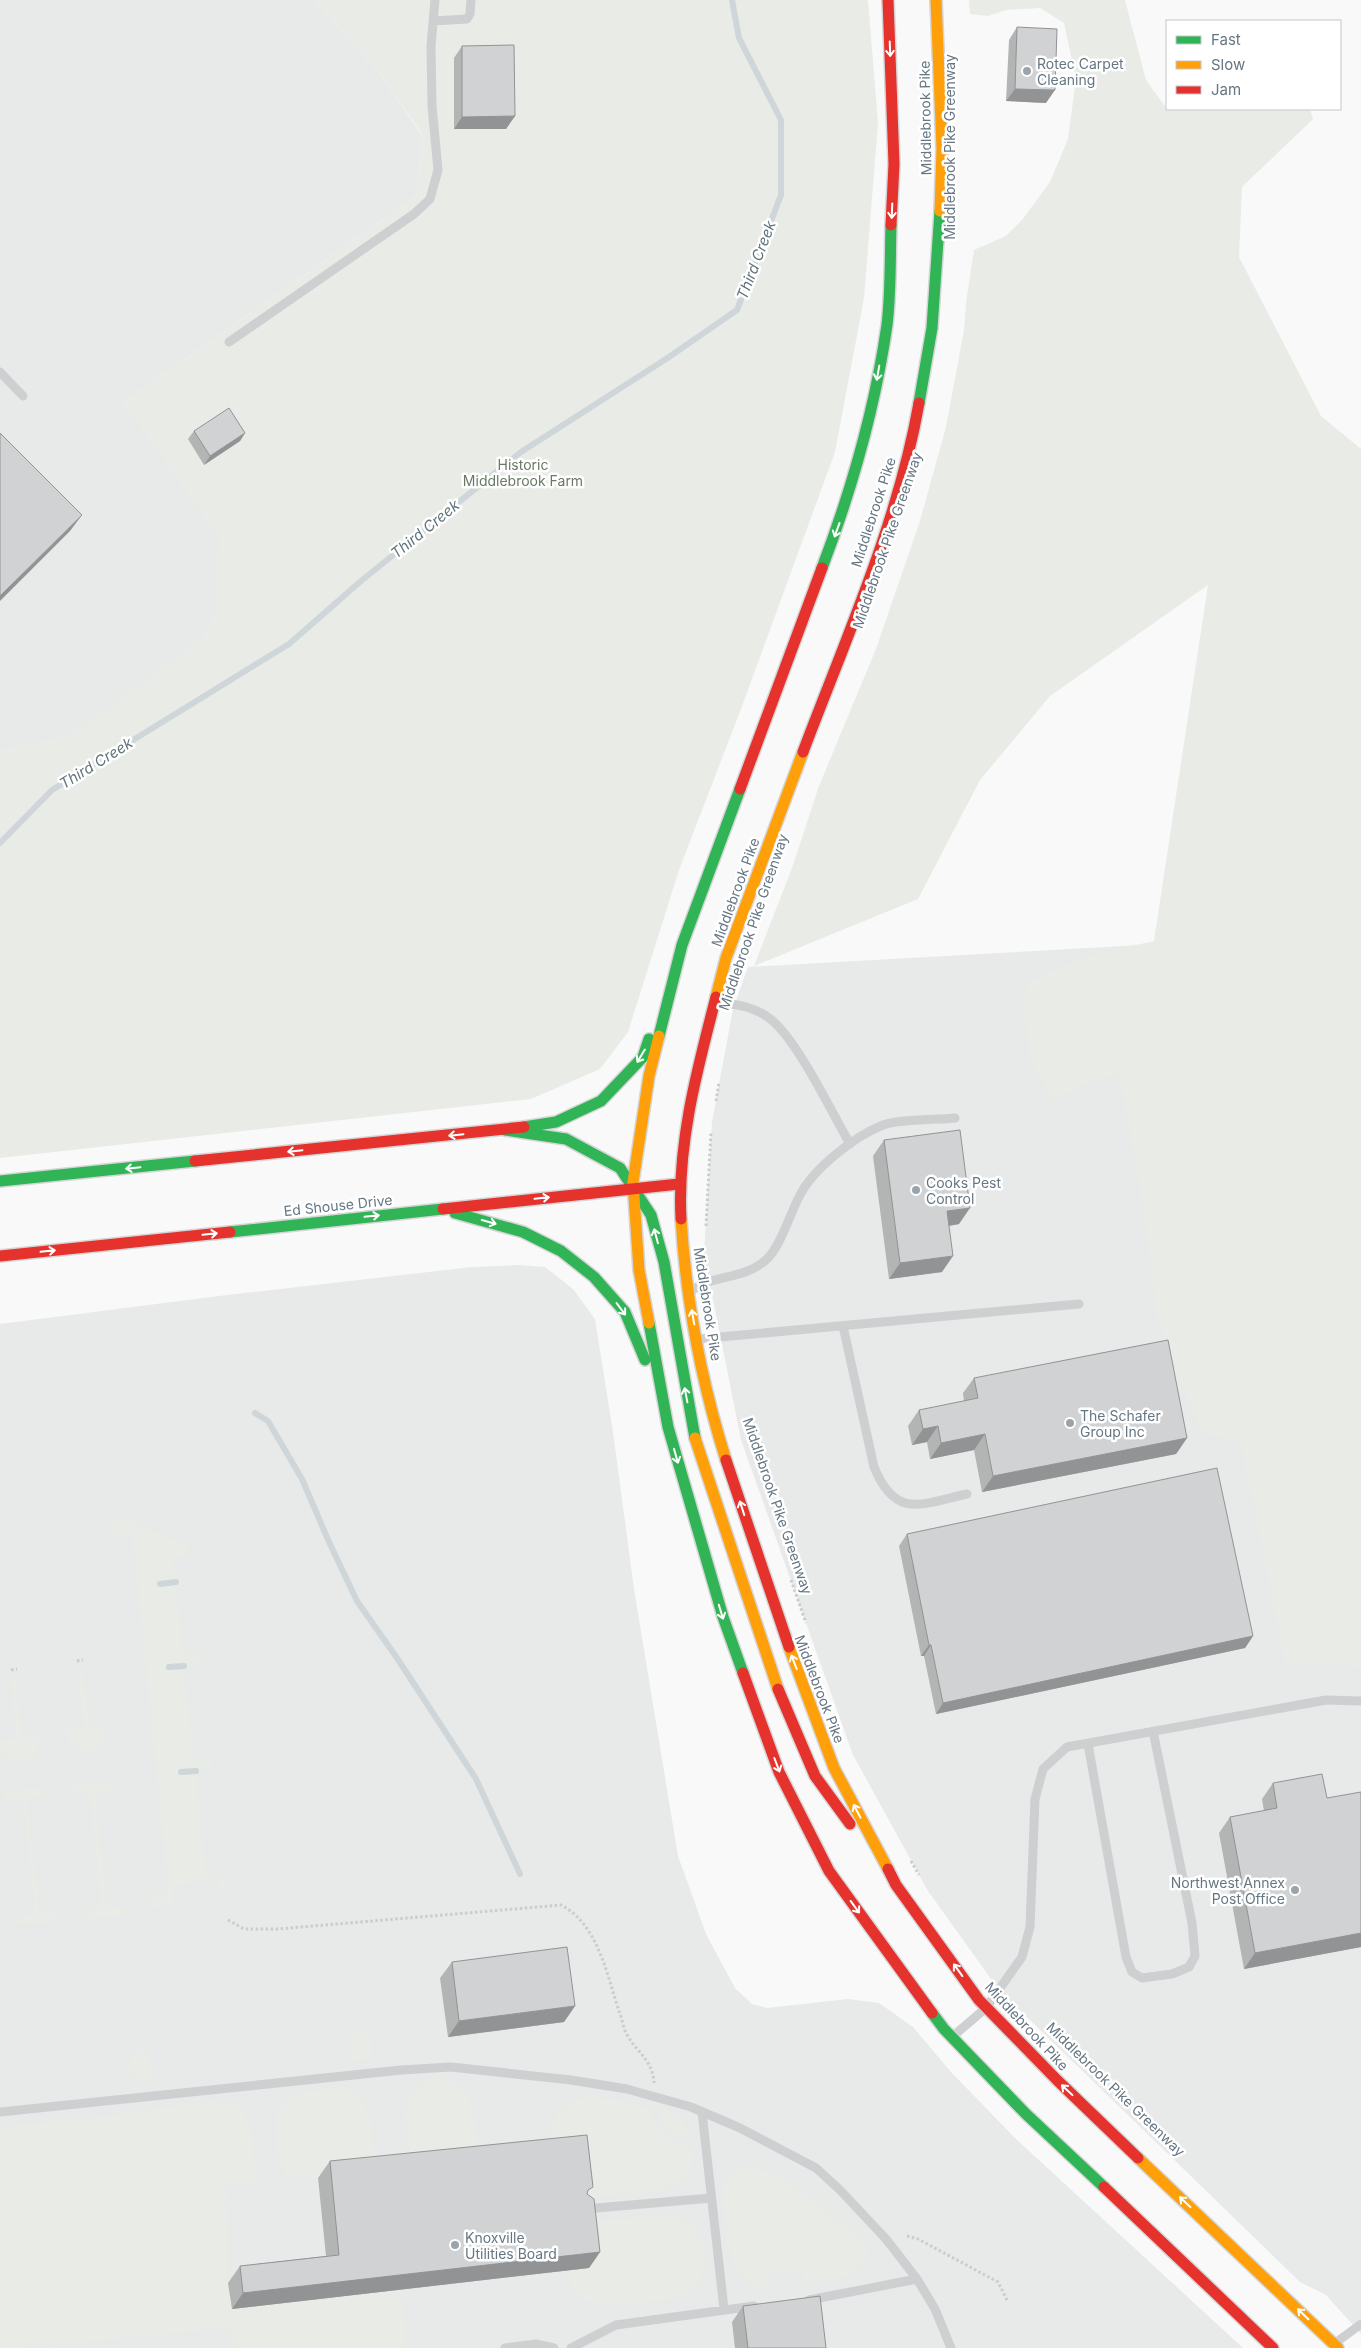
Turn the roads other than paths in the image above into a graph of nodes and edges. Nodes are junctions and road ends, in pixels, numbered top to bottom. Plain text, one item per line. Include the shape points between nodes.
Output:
1 (435, 0) edge
2 (471, 0) edge
3 (888, 0) edge
4 (936, 0) edge
5 (433, 21) junction
6 (229, 342) dead end
7 (0, 372) edge
8 (23, 396) dead end
9 (682, 945) junction
10 (714, 1003) junction
11 (955, 1118) dead end
12 (505, 1130) junction
13 (850, 1144) junction
14 (0, 1181) edge
15 (679, 1184) junction
16 (633, 1189) junction
17 (442, 1209) junction
18 (0, 1256) edge
19 (689, 1293) junction
20 (1080, 1304) dead end
21 (843, 1326) junction
22 (698, 1340) junction
23 (664, 1409) junction
24 (967, 1494) dead end
25 (1361, 1701) edge
26 (1153, 1732) junction
27 (1088, 1744) junction
28 (896, 1885) junction
29 (986, 2008) junction
30 (952, 2037) junction
31 (0, 2112) edge
32 (702, 2112) junction
33 (711, 2198) junction
34 (582, 2209) edge
35 (917, 2279) junction
36 (797, 2302) edge
37 (760, 2306) edge
38 (724, 2309) junction
39 (1361, 2324) edge
40 (1336, 2346) edge
41 (505, 2348) edge
42 (554, 2348) edge
43 (570, 2348) edge
44 (951, 2348) edge
45 (1273, 2348) edge

1 - 5 lane
2 - 5 lane via 467,19
3 -> 9 main road, Middlebrook Pike via 894,164 887,323 870,419 840,521
4 - 10 main road, Middlebrook Pike via 942,149 940,230 932,328 914,430 884,535 726,958
5 - 6 lane via 432,106 438,170 430,199 414,214
7 - 8 lane
9 -> 12 main road via 643,1057 602,1101 556,1122
9 - 16 main road, Middlebrook Pike via 649,1076
10 - 13 lane via 735,1004 770,1018 792,1042
10 - 15 main road, Middlebrook Pike via 693,1085
11 - 13 lane via 884,1124
12 -> 14 main road
12 - 16 main road via 566,1139 620,1168
13 - 19 lane via 828,1162 802,1191 778,1245 766,1259 749,1271 701,1284
15 - 16 main road, Ed Shouse Drive
15 - 19 main road, Middlebrook Pike
17 -> 16 main road, Ed Shouse Drive
16 - 23 main road, Middlebrook Pike via 639,1270
28 -> 16 main road via 815,1776 771,1673 692,1430 664,1262 651,1215
18 -> 17 main road, Ed Shouse Drive
17 -> 23 main road via 523,1232 561,1251 594,1277 625,1312
22 -> 19 main road, Middlebrook Pike
20 - 21 lane
21 - 22 lane
21 - 24 lane via 874,1467 881,1484 900,1503 916,1505
28 -> 22 main road, Middlebrook Pike via 834,1768 773,1605 712,1416
23 -> 30 main road, Middlebrook Pike via 723,1617 779,1772 829,1871
25 - 26 lane via 1326,1700
26 - 27 lane
26 - 27 lane via 1192,1923 1195,1956 1189,1967 1172,1974 1142,1978 1132,1972 1126,1957
27 - 29 lane via 1067,1748 1043,1769 1035,1799 1030,1927 1022,1957
29 -> 28 main road, Middlebrook Pike
29 - 30 lane
40 -> 29 main road, Middlebrook Pike
30 - 45 main road, Middlebrook Pike via 1026,2114
31 - 32 lane via 451,2067 627,2089 653,2094
32 - 33 lane
32 - 35 lane via 816,2168 886,2239
33 - 34 lane
33 - 38 lane
35 - 36 lane
35 - 44 lane via 935,2309
37 - 38 lane
38 - 43 lane via 616,2325
39 - 40 lane
41 - 42 lane via 536,2344

